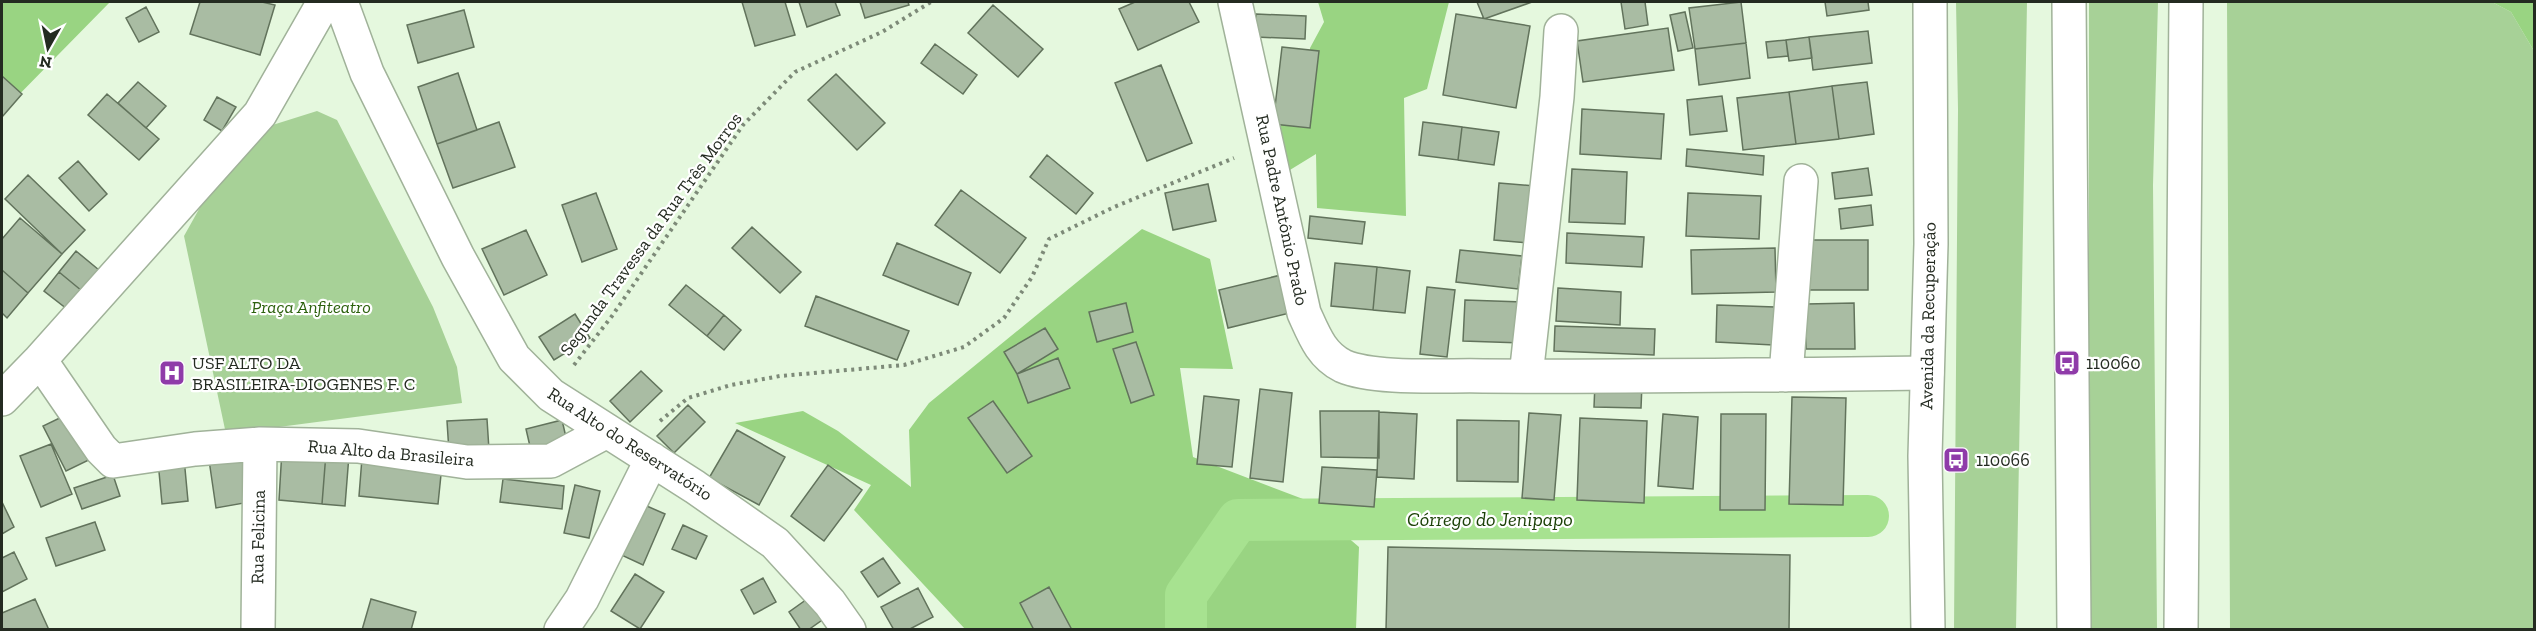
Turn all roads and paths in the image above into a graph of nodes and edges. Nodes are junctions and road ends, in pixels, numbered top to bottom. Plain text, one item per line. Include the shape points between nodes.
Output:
1 (324, 2) edge
2 (341, 2) edge
3 (931, 2) edge
4 (1235, 2) edge
5 (1930, 2) edge
6 (2068, 2) edge
7 (2186, 2) edge
8 (1561, 31) dead end
9 (1268, 144) junction
10 (1801, 182) dead end
11 (40, 360) junction
12 (1927, 373) junction
13 (1786, 375) junction
14 (1526, 376) junction
15 (551, 395) junction
16 (2, 399) edge
17 (607, 431) junction
18 (260, 444) junction
19 (644, 454) junction
20 (258, 630) edge
21 (561, 630) edge
22 (849, 630) edge
23 (1928, 630) edge
24 (2074, 630) edge
25 (2181, 630) edge

1 - 11 main road via 260,114
2 - 15 main road, Rua Alto do Reservatório via 367,73 463,267 514,358
3 - 15 path, Segunda Travessa da Rua Três Morros via 882,32 795,72 743,125 612,316
4 - 9 main road, Rua Padre Antônio Prado
5 - 12 main road, Avenida da Recuperação
6 - 24 main road
7 - 25 main road
8 - 14 main road
9 - 14 main road, Rua Padre Antônio Prado via 1304,313 1327,357 1365,372
9 - 19 path via 1114,207 1049,239 1032,277 1004,318 964,347 904,365 780,376 688,398 656,425
10 - 13 main road
11 - 16 main road
11 - 18 main road, Rua Alto da Brasileira via 113,461
12 - 13 main road, Rua Padre Antônio Prado
12 - 23 main road, Avenida da Recuperação
13 - 14 main road, Rua Padre Antônio Prado
15 - 17 main road, Rua Alto do Reservatório
17 - 18 main road, Rua Alto da Brasileira via 551,461 467,462 358,446
17 - 19 main road, Rua Alto do Reservatório
18 - 20 main road, Rua Felicina
19 - 21 main road via 582,599
19 - 22 main road, Rua Alto do Reservatório via 775,543 830,603

